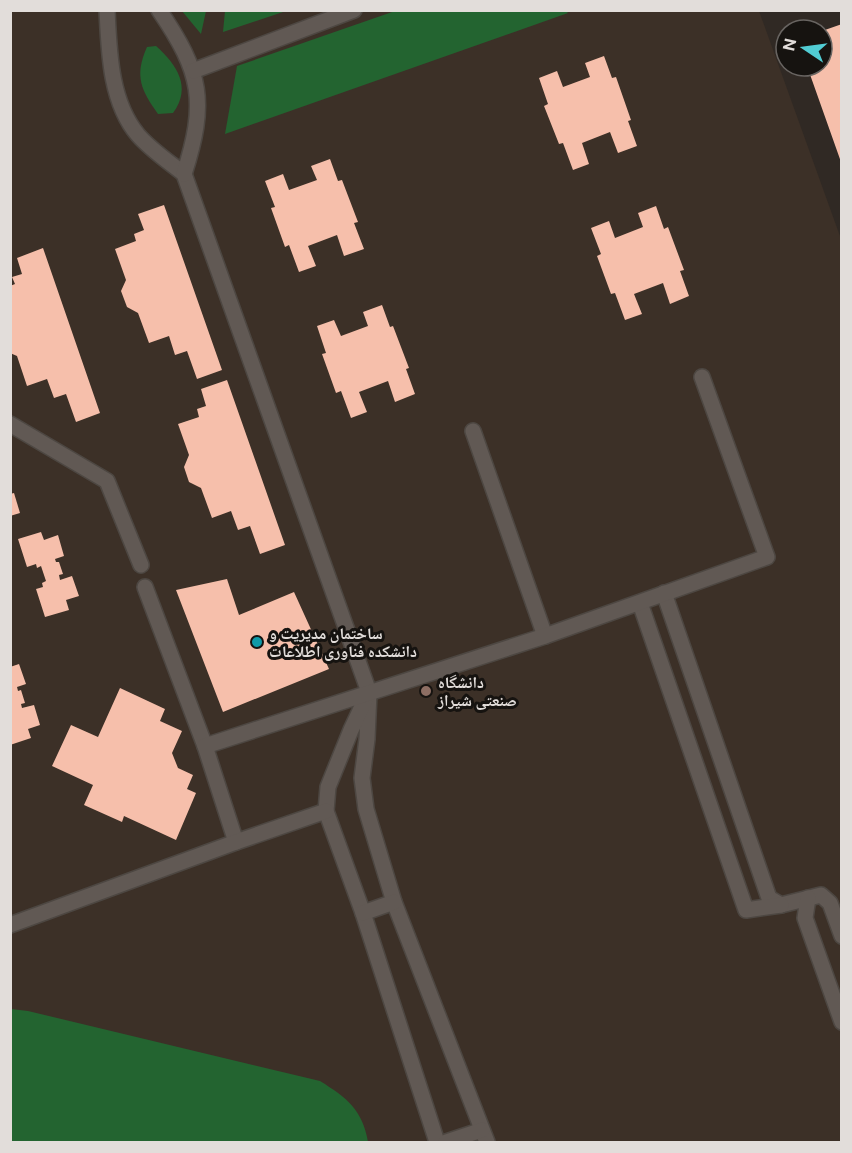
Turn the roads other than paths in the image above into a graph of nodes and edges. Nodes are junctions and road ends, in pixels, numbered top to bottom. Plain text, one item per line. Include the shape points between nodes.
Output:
1 (107, 10) edge
2 (159, 10) edge
3 (354, 10) edge
4 (193, 71) junction
5 (184, 174) junction
6 (702, 377) dead end
7 (10, 424) edge
8 (472, 431) dead end
9 (141, 565) dead end
10 (145, 587) dead end
11 (664, 593) junction
12 (640, 603) junction
13 (545, 636) junction
14 (369, 692) junction
15 (205, 746) junction
16 (326, 811) junction
17 (236, 842) junction
18 (808, 898) junction
19 (394, 902) junction
20 (781, 905) junction
21 (363, 913) junction
22 (10, 925) edge
23 (842, 936) edge
24 (842, 1022) edge
25 (485, 1136) edge
26 (437, 1143) edge
27 (446, 1143) edge

1 - 5 lane via 108,47 124,114 138,135
2 - 4 lane
3 - 4 lane
4 - 5 lane via 199,109 195,140
5 - 14 lane
6 - 11 lane via 767,557
7 - 9 lane via 107,481
8 - 13 lane
10 - 15 lane
11 - 12 lane
11 - 20 lane via 769,898
12 - 13 lane
12 - 20 lane via 746,910
13 - 14 lane
14 - 15 lane
14 - 16 lane via 328,787
14 - 19 lane via 362,778 366,809
15 - 17 lane
16 - 17 lane
16 - 21 lane
17 - 22 lane
18 - 20 lane
18 - 23 lane via 821,895 831,903
18 - 24 lane via 805,918
19 - 21 lane
19 - 25 lane
21 - 26 lane
25 - 27 lane

